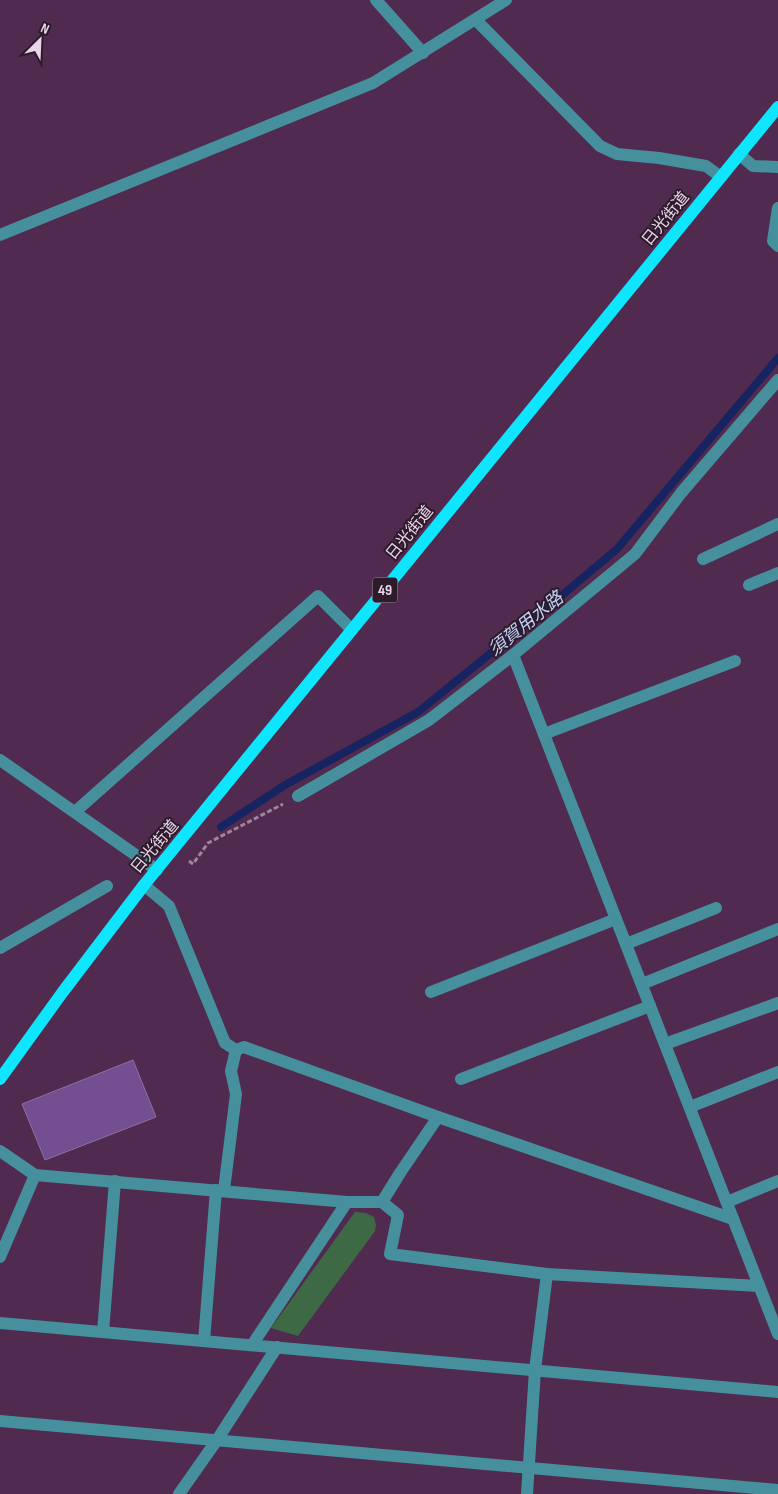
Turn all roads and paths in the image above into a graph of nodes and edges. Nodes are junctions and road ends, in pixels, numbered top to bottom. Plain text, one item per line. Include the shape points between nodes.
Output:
1 (376, 0) edge
2 (506, 0) edge
3 (476, 20) junction
4 (423, 53) junction
5 (778, 107) edge
6 (739, 154) junction
7 (778, 167) edge
8 (721, 177) junction
9 (778, 208) edge
10 (0, 235) edge
11 (778, 246) edge
12 (778, 380) edge
13 (778, 524) edge
14 (703, 559) dead end
15 (778, 573) edge
16 (749, 585) dead end
17 (352, 630) junction
18 (513, 655) junction
19 (735, 661) dead end
20 (544, 734) junction
21 (0, 760) edge
22 (298, 796) joint
23 (76, 811) junction
24 (189, 861) dead end
25 (157, 870) junction
26 (144, 885) junction
27 (107, 886) dead end
28 (716, 908) dead end
29 (616, 919) junction
30 (778, 929) edge
31 (626, 944) junction
32 (0, 948) edge
33 (642, 984) junction
34 (431, 992) dead end
35 (778, 1003) edge
36 (650, 1006) junction
37 (665, 1044) junction
38 (236, 1050) junction
39 (778, 1072) edge
40 (0, 1079) edge
41 (461, 1079) dead end
42 (690, 1107) junction
43 (438, 1117) junction
44 (0, 1151) edge
45 (35, 1175) junction
46 (778, 1181) edge
47 (115, 1182) junction
48 (220, 1190) junction
49 (347, 1202) junction
50 (382, 1202) junction
51 (727, 1202) junction
52 (733, 1219) junction
53 (0, 1257) edge
54 (547, 1274) junction
55 (759, 1286) junction
56 (0, 1323) edge
57 (104, 1332) junction
58 (778, 1334) edge
59 (204, 1341) junction
60 (252, 1345) junction
61 (277, 1347) junction
62 (535, 1370) junction
63 (778, 1392) edge
64 (0, 1421) edge
65 (217, 1440) junction
66 (529, 1468) junction
67 (778, 1490) edge
68 (179, 1494) edge
69 (527, 1494) edge

1 - 4 street
2 - 3 street
3 - 4 street
3 - 8 street via 600,146 617,154 706,166
4 - 10 street via 373,83
5 - 6 main road, 日光街道 / 49
6 - 7 street via 753,166
6 - 8 main road, 日光街道 / 49
8 - 17 main road, 日光街道 / 49
9 - 11 street via 773,241
12 - 18 street via 681,493 635,554
13 - 14 street
15 - 16 street
17 - 23 street via 318,596
17 - 25 main road, 日光街道 / 49
18 - 20 street
18 - 22 street via 429,720
19 - 20 street
20 - 29 street
21 - 23 street
22 - 24 path via 208,843 193,864
23 - 25 street
25 - 26 main road, 日光街道 / 49
26 - 38 street via 169,906 226,1044
26 - 40 main road, 日光街道 / 49
27 - 32 street
28 - 31 street
29 - 31 street
29 - 34 street
30 - 33 street
31 - 33 street
33 - 36 street
35 - 37 street
36 - 37 street
36 - 41 street
37 - 42 street
38 - 43 street via 244,1047
38 - 48 street via 231,1071 236,1094
39 - 42 street
42 - 51 street
43 - 50 street
43 - 52 street
44 - 45 street
45 - 47 street
45 - 53 street
46 - 51 street
47 - 48 street
47 - 57 street
48 - 49 street
48 - 59 street
49 - 50 street
49 - 60 street
50 - 54 street via 398,1215 390,1254
51 - 52 street
52 - 55 street
54 - 55 street
54 - 62 street
55 - 58 street
56 - 57 street
57 - 59 street
59 - 60 street
60 - 61 street
61 - 62 street
61 - 65 street
62 - 63 street
62 - 66 street
64 - 65 street
65 - 66 street
65 - 68 street
66 - 67 street
66 - 69 street

